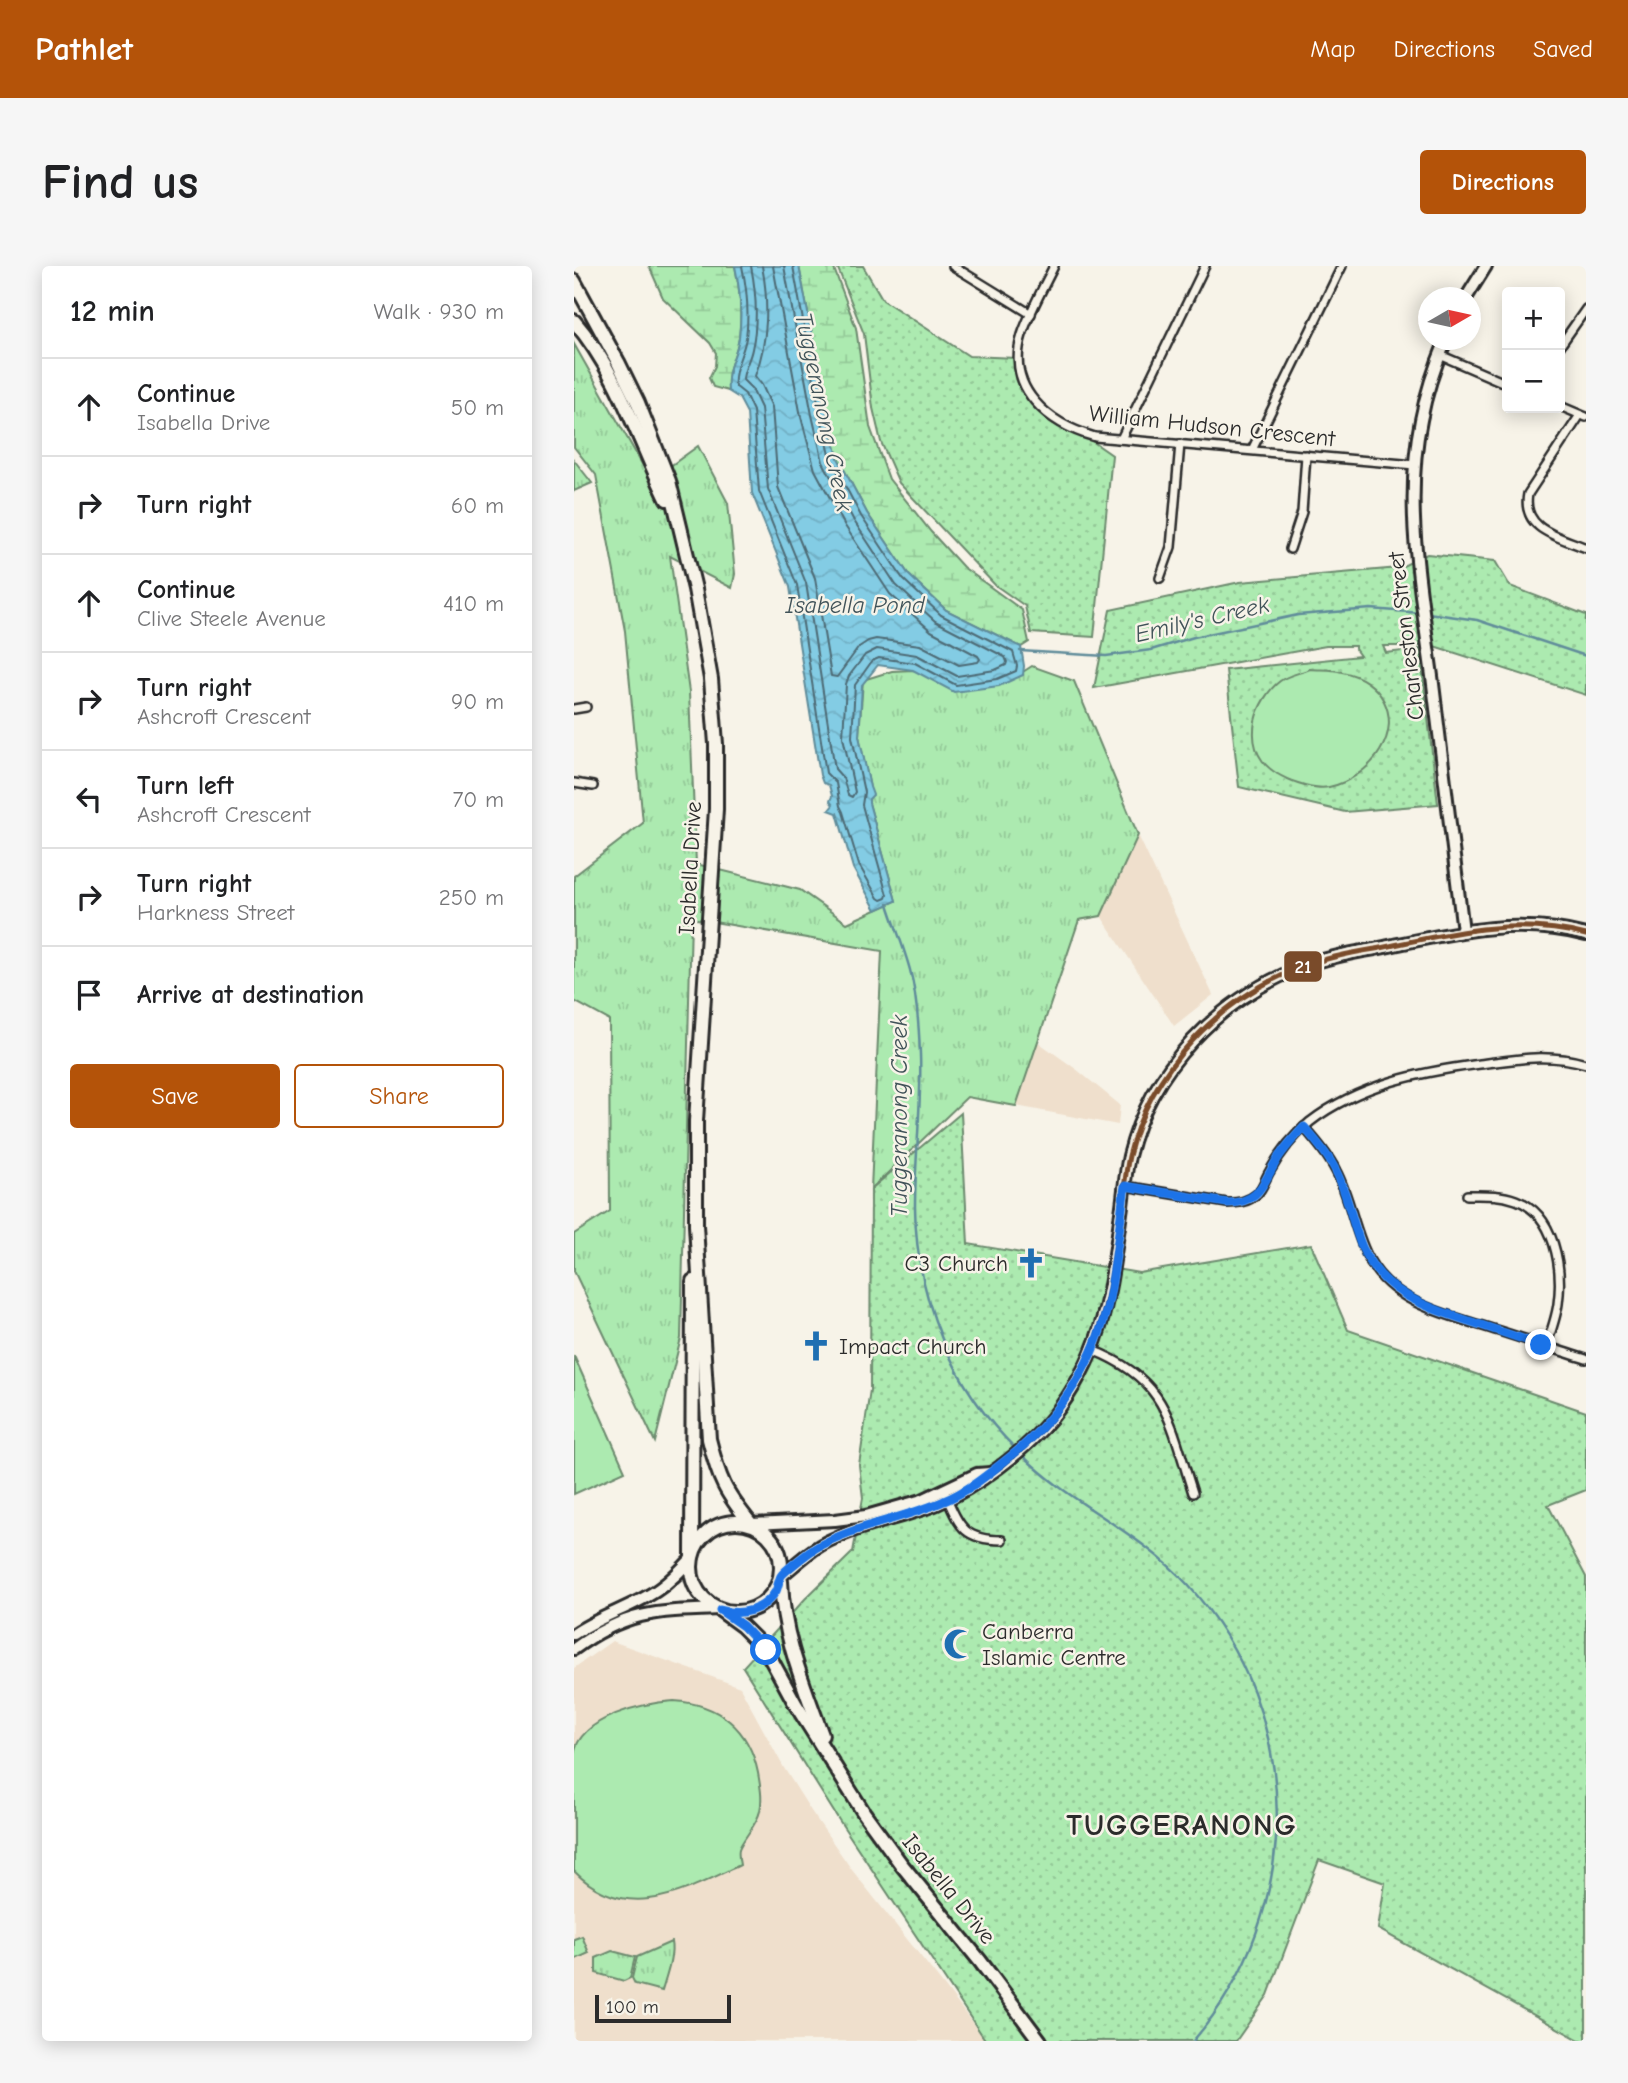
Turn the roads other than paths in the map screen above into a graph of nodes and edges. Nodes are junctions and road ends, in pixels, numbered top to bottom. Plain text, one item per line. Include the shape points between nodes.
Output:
1 (953, 266) edge
2 (1054, 266) edge
3 (1205, 266) edge
4 (1342, 266) edge
5 (1486, 266) edge
6 (574, 281) edge
7 (1473, 287) edge
8 (1586, 309) edge
9 (1031, 314) junction
10 (574, 321) edge
11 (1565, 339) edge
12 (1442, 350) edge
13 (1440, 355) junction
14 (1502, 382) edge
15 (1565, 408) edge
16 (1583, 416) edge
17 (1121, 439) junction
18 (1180, 444) junction
19 (1252, 450) junction
20 (1306, 455) junction
21 (1415, 465) junction
22 (676, 518) junction
23 (1586, 548) edge
24 (1290, 549) dead end
25 (1160, 578) dead end
26 (586, 707) dead end
27 (574, 709) edge
28 (574, 783) edge
29 (593, 786) dead end
30 (1463, 931) junction
31 (1586, 934) edge
32 (1586, 1063) edge
33 (1304, 1127) junction
34 (1125, 1186) junction
35 (1467, 1195) dead end
36 (696, 1225) junction
37 (1546, 1346) junction
38 (1092, 1350) junction
39 (1586, 1359) edge
40 (1193, 1493) dead end
41 (946, 1496) junction
42 (923, 1505) junction
43 (751, 1524) junction
44 (1002, 1541) dead end
45 (692, 1557) junction
46 (781, 1576) junction
47 (719, 1609) junction
48 (574, 1634) edge
49 (574, 1648) edge
50 (831, 1759) junction
51 (1040, 2041) edge

1 - 9 street
2 - 9 street, William Hudson Crescent
3 - 17 street
4 - 19 street
5 - 7 street
6 - 22 main road, Isabella Drive via 642,413 668,481
8 - 11 street
9 - 17 street, William Hudson Crescent via 1019,354 1026,388 1036,403 1075,431
10 - 22 main road, Isabella Drive via 617,389
12 - 13 street, Charleston Street
13 - 14 street
13 - 21 street, Charleston Street via 1422,414
15 - 16 street
16 - 23 street via 1528,494 1526,504 1528,514 1542,529
17 - 18 street, William Hudson Crescent
18 - 19 street, William Hudson Crescent
18 - 25 street via 1171,547
19 - 20 street, William Hudson Crescent
20 - 21 street, William Hudson Crescent
20 - 24 street via 1301,512
21 - 30 street, Charleston Street via 1413,507 1422,598
22 - 36 main road, Isabella Drive via 702,619 714,711 716,809 696,1121
26 - 27 street
28 - 29 street
30 - 31 street via 1516,926
30 - 34 street via 1312,963 1265,983 1222,1013 1186,1047 1150,1100 1129,1157
32 - 33 street via 1536,1057 1435,1070 1369,1090
33 - 34 street via 1256,1195 1242,1202
33 - 37 street via 1337,1172 1362,1247 1384,1280 1430,1309
34 - 38 street via 1109,1295
35 - 37 street via 1517,1200 1545,1222 1555,1249 1559,1282
36 - 43 main road, Isabella Drive via 709,1439 722,1485
36 - 45 main road, Isabella Drive
37 - 39 street
38 - 40 street via 1129,1368 1153,1389 1169,1419
38 - 41 street via 1070,1394 1040,1431 990,1473 977,1474
41 - 42 street
41 - 44 street via 967,1532 984,1540
42 - 43 street via 835,1520
42 - 46 street via 814,1549
43 - 45 main road via 731,1522 716,1527 703,1536
43 - 46 main road via 777,1546
45 - 47 main road via 691,1574 697,1589
45 - 48 street via 655,1592
46 - 47 main road via 775,1592 758,1608 735,1613
46 - 50 main road, Isabella Drive via 788,1638
47 - 49 street via 645,1614 607,1628
47 - 50 main road, Isabella Drive via 766,1650
50 - 51 main road, Isabella Drive via 863,1813

